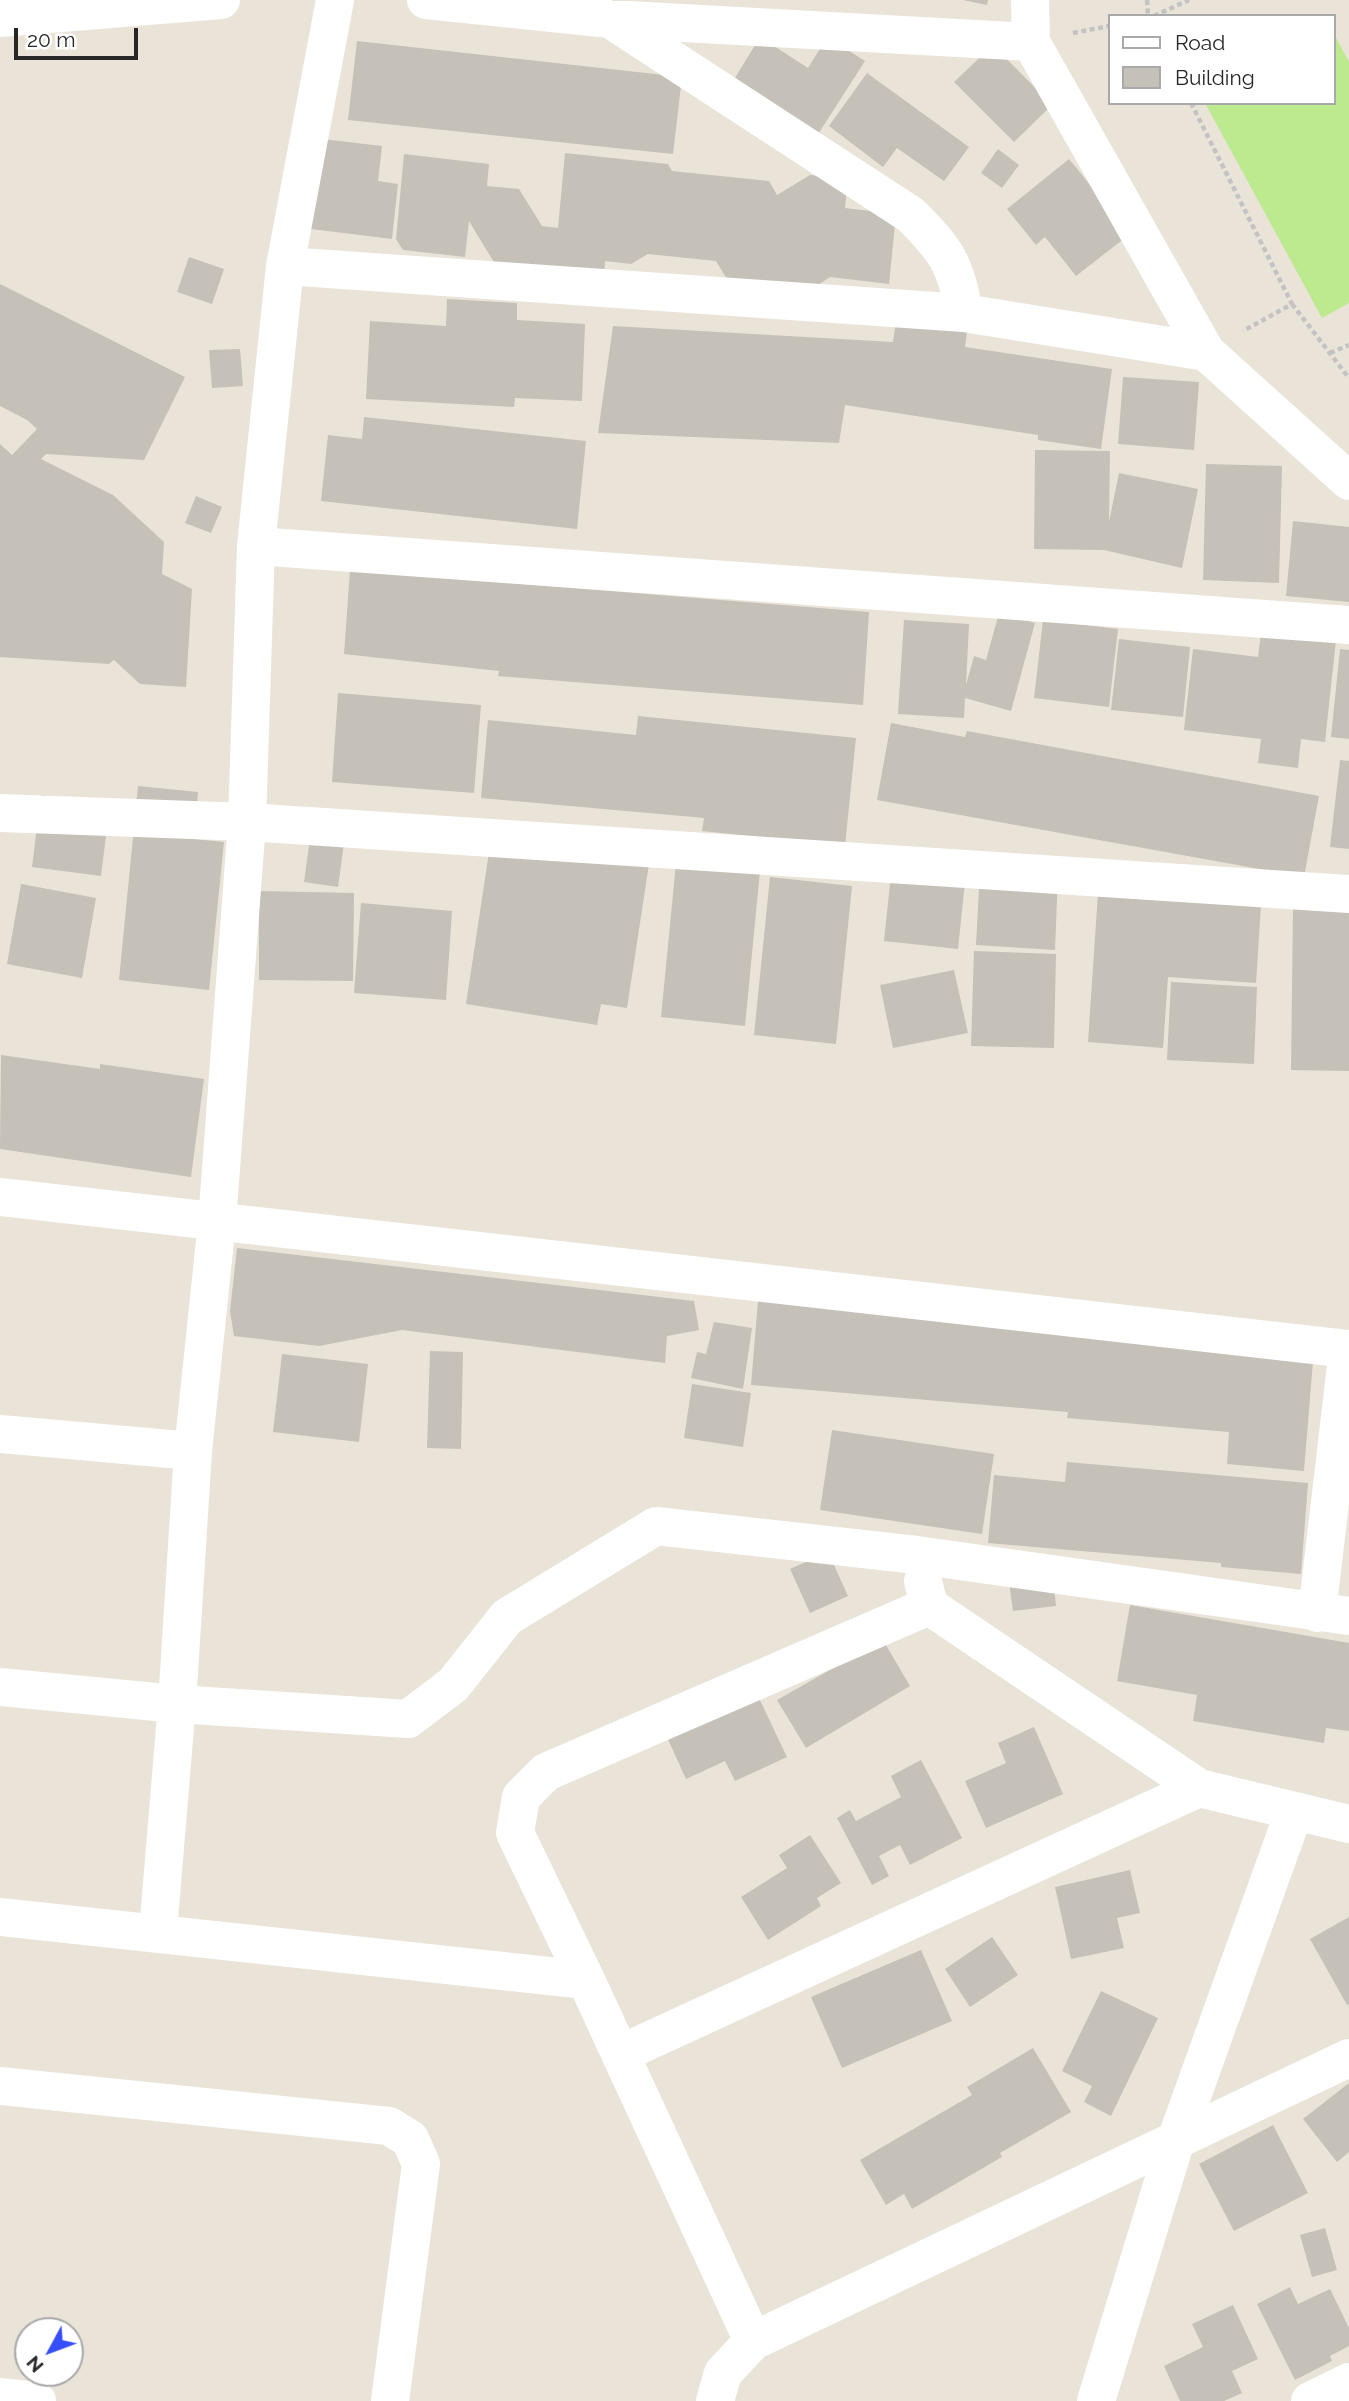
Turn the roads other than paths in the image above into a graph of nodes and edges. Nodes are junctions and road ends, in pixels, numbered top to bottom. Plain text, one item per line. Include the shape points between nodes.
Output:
1 (221, 0) edge
2 (335, 0) edge
3 (425, 0) edge
4 (1030, 0) edge
5 (0, 18) edge
6 (610, 19) junction
7 (1031, 41) junction
8 (285, 266) junction
9 (964, 313) junction
10 (1206, 352) junction
11 (1349, 481) edge
12 (256, 546) junction
13 (1349, 625) edge
14 (1, 820) edge
15 (247, 822) junction
16 (1349, 894) edge
17 (0, 1197) edge
18 (217, 1222) junction
19 (1349, 1349) edge
20 (0, 1434) edge
21 (192, 1451) junction
22 (917, 1555) junction
23 (929, 1606) junction
24 (1333, 1614) edge
25 (0, 1687) edge
26 (177, 1704) junction
27 (1199, 1788) junction
28 (1294, 1812) junction
29 (1349, 1824) edge
30 (0, 1917) edge
31 (158, 1931) junction
32 (586, 1979) junction
33 (620, 2054) junction
34 (1349, 2058) edge
35 (0, 2086) edge
36 (1175, 2143) junction
37 (753, 2341) junction
38 (1349, 2382) edge
39 (0, 2396) edge
40 (37, 2401) edge
41 (390, 2401) edge
42 (715, 2401) edge
43 (1096, 2401) edge
44 (1310, 2401) edge

1 - 5 street
2 - 8 street
3 - 6 street
4 - 7 street
6 - 7 street
6 - 9 street via 911,215 940,245 958,276
7 - 10 street
8 - 9 street
8 - 12 street
9 - 10 street
10 - 11 street
12 - 13 street
12 - 15 street
14 - 15 street
15 - 16 street
15 - 18 street
17 - 18 street
18 - 19 street
18 - 21 street
19 - 24 street
20 - 21 street
21 - 26 street
22 - 23 street
22 - 24 street
22 - 26 street via 656,1526 507,1617 453,1685 408,1719
23 - 27 street
23 - 32 street via 547,1772 521,1797 514,1833
25 - 26 street
26 - 31 street
27 - 28 street
27 - 33 street
28 - 29 street
28 - 36 street
30 - 31 street
31 - 32 street
32 - 33 street
33 - 37 street
34 - 36 street
35 - 41 street via 389,2126 410,2139 421,2164
36 - 37 street
36 - 43 street
37 - 42 street via 723,2373
38 - 44 street
39 - 40 street

